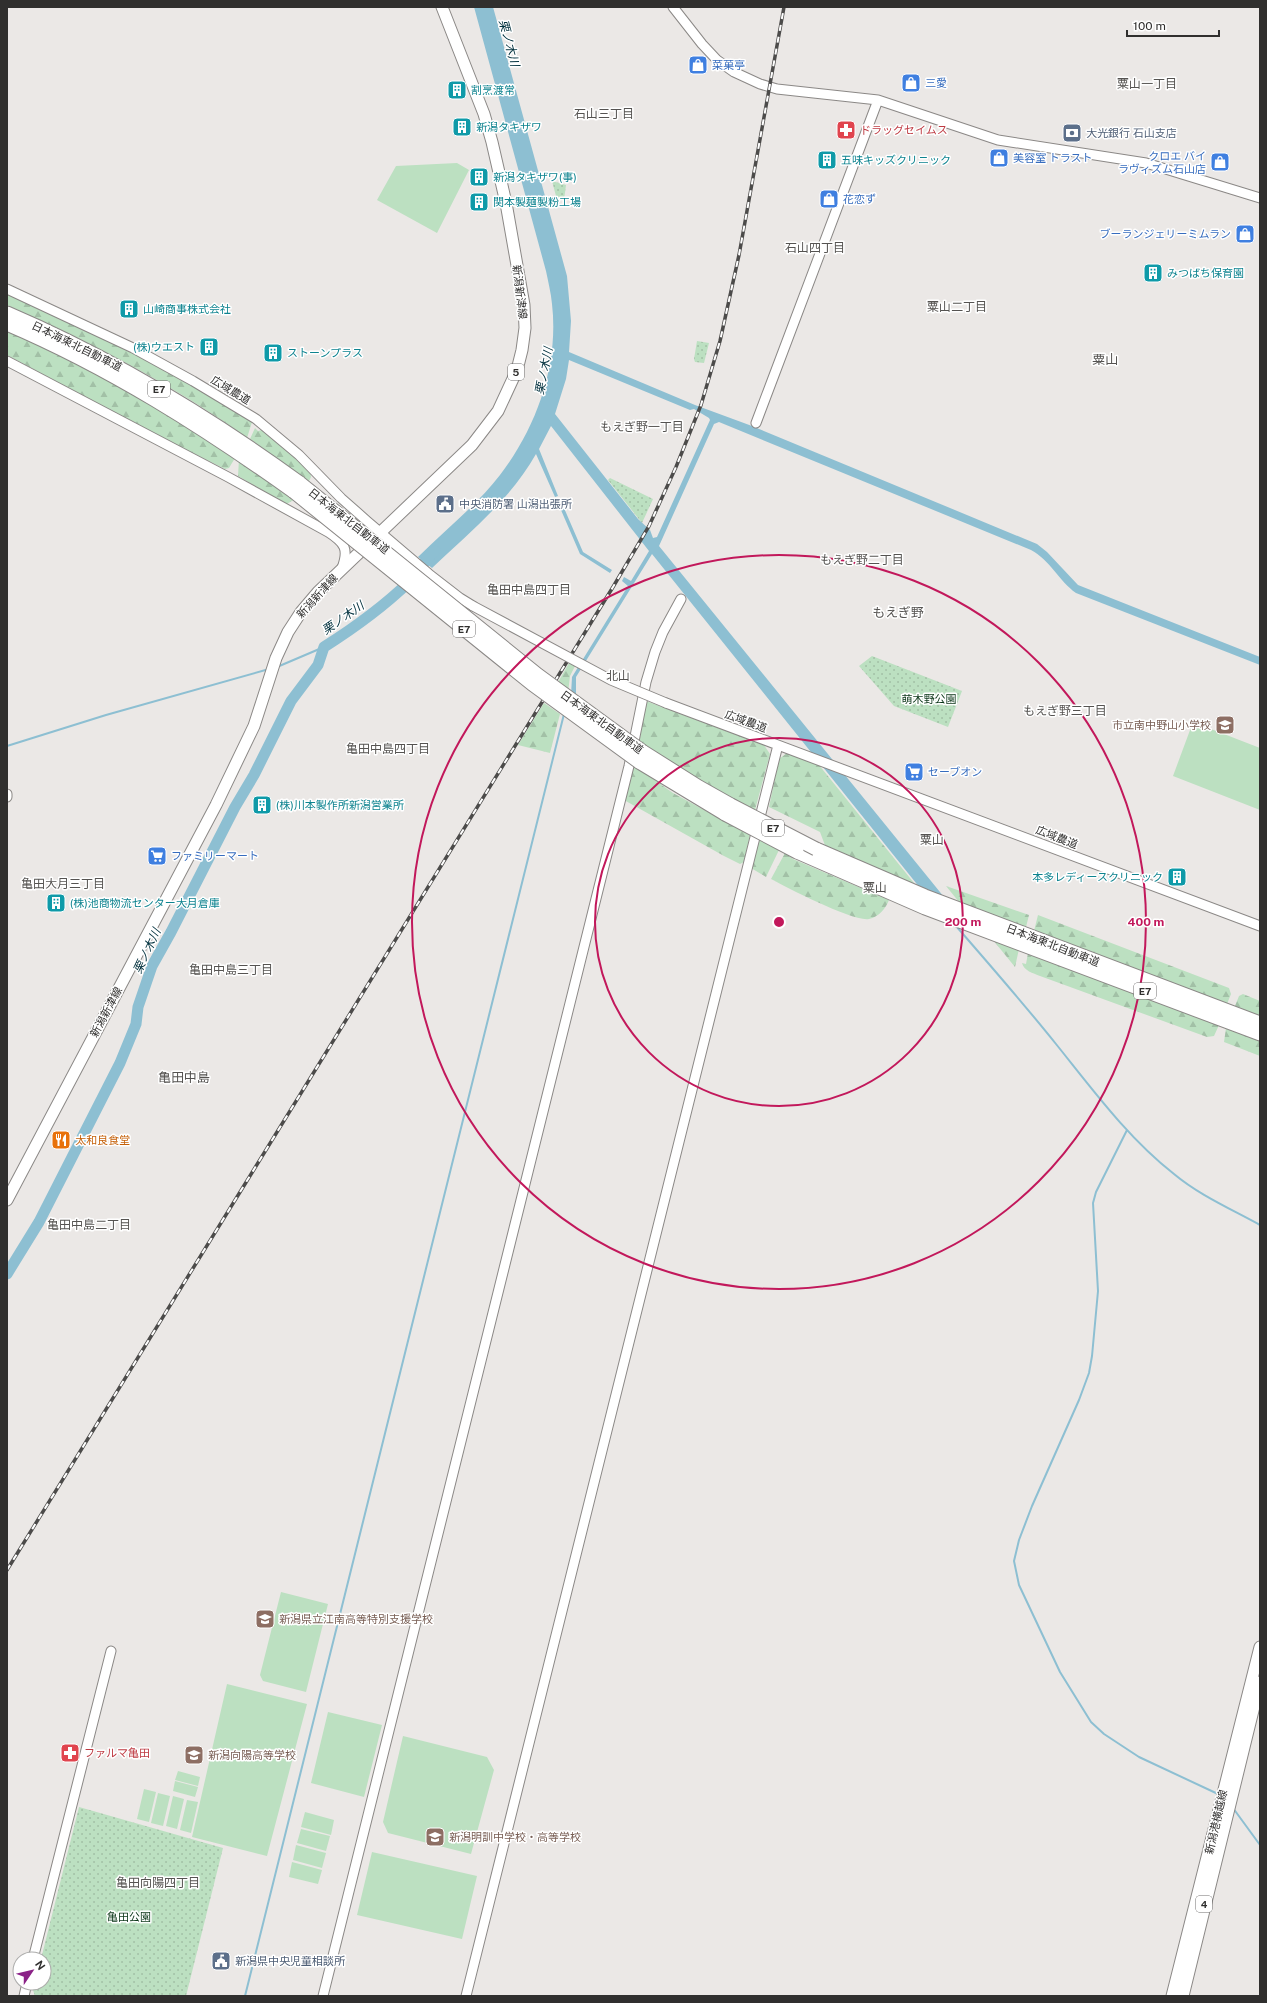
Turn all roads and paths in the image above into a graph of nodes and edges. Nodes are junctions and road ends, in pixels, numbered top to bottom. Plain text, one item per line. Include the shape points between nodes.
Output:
1 (442, 7) edge
2 (673, 7) edge
3 (878, 100) junction
4 (1260, 198) edge
5 (7, 289) edge
6 (7, 313) edge
7 (7, 324) edge
8 (7, 361) edge
9 (756, 424) dead end
10 (297, 487) junction
11 (380, 532) junction
12 (342, 569) junction
13 (682, 600) dead end
14 (778, 745) junction
15 (728, 809) junction
16 (881, 884) junction
17 (1260, 926) edge
18 (1032, 942) junction
19 (1260, 1023) edge
20 (1260, 1034) edge
21 (7, 1200) edge
22 (1260, 1647) edge
23 (110, 1651) dead end
24 (1260, 1682) edge
25 (1224, 1807) junction
26 (35, 1951) edge
27 (322, 1996) edge
28 (466, 1996) edge
29 (1172, 1996) edge
30 (1183, 1996) edge

1 - 11 main road, 新潟新津線 / 5 via 484,114 492,142 506,203 524,305 525,328 522,350 508,391 486,428 472,445
2 - 3 street via 709,52 743,77 777,89
3 - 4 street via 993,138 1146,163
3 - 9 street
5 - 11 street, 広域農道 via 133,348 256,420 299,455 341,498
6 - 10 highway, 日本海東北自動車道 / E7 via 81,346 166,393 222,428
7 - 10 highway, 日本海東北自動車道 / E7 via 76,356 160,402
8 - 12 street via 328,532 345,547 347,555
10 - 15 highway, 日本海東北自動車道 / E7, bridge via 640,757 693,784
11 - 12 main road, 新潟新津線 / 5
11 - 14 street, 広域農道, bridge via 460,598 611,680 666,704
12 - 21 main road, 新潟新津線 / 5 via 318,592 288,632 276,658 254,726 216,805
13 - 27 street via 658,643 646,682 630,766
14 - 17 street, 広域農道
14 - 28 street
15 - 16 highway, 日本海東北自動車道 / E7, bridge via 816,849
15 - 16 highway, 日本海東北自動車道 / E7, bridge via 797,852
16 - 18 highway, 日本海東北自動車道 / E7
18 - 19 highway, 日本海東北自動車道 / E7
18 - 20 highway, 日本海東北自動車道 / E7
22 - 25 main road, 新潟港横越線 / 4 via 1224,1786
23 - 26 street
24 - 25 main road, 新潟港横越線 / 4 via 1232,1796
25 - 29 main road, 新潟港横越線 / 4
25 - 30 main road, 新潟港横越線 / 4

